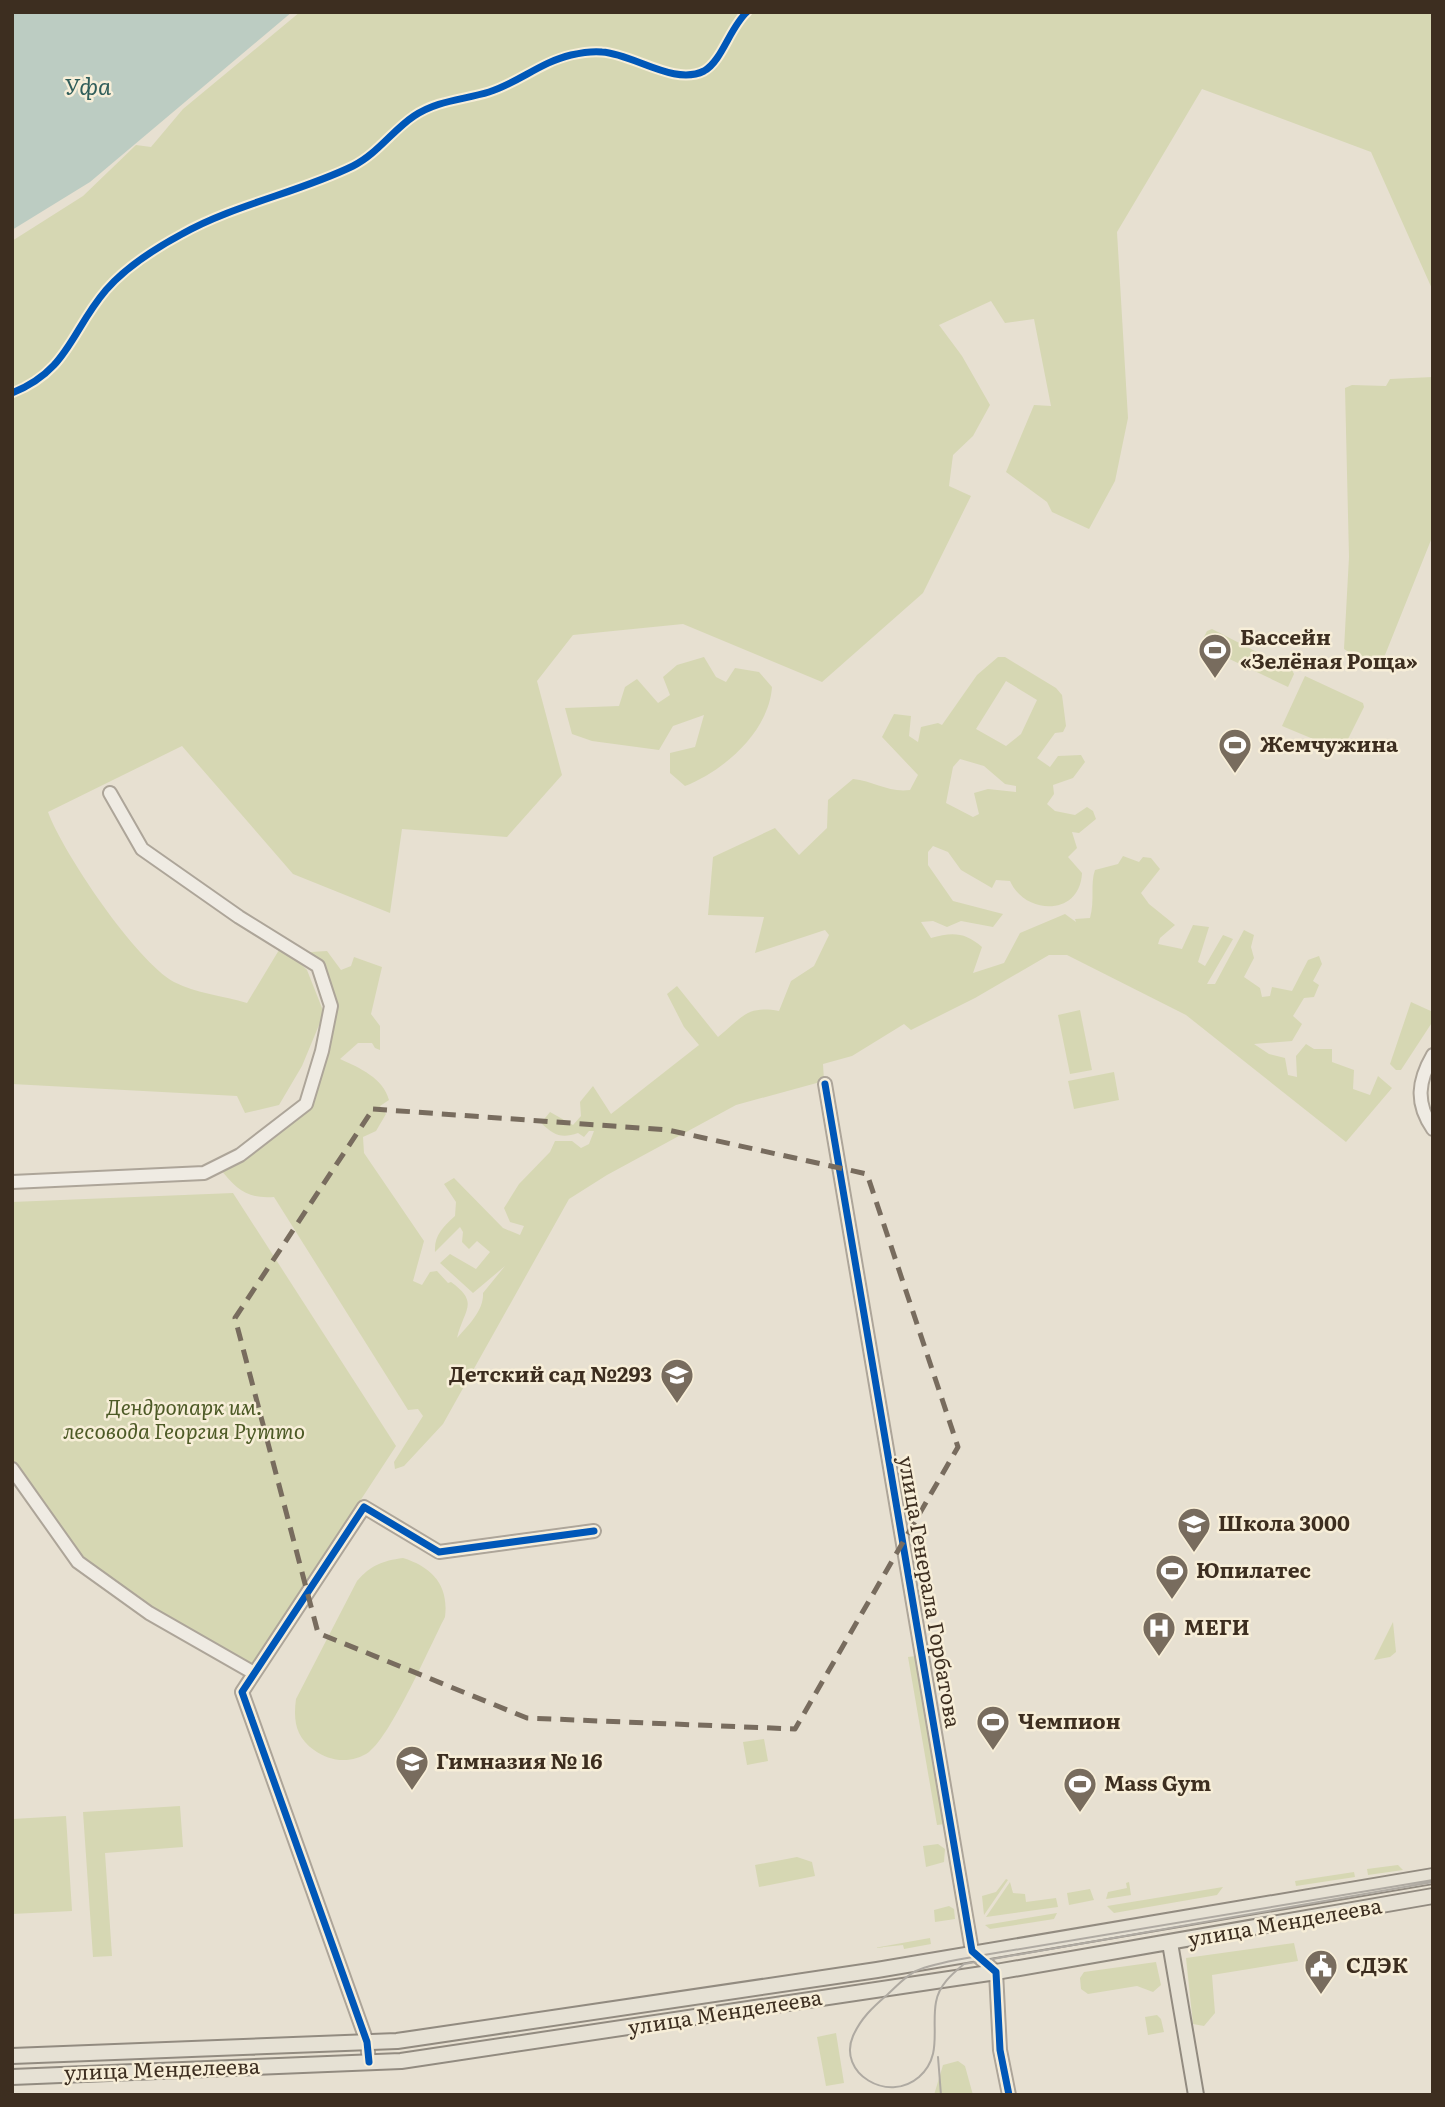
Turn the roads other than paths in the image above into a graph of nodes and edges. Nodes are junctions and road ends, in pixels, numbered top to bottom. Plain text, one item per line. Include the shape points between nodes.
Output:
1 (110, 793) dead end
2 (1433, 1055) edge
3 (825, 1084) dead end
4 (1433, 1129) edge
5 (12, 1182) edge
6 (12, 1469) edge
7 (594, 1531) dead end
8 (254, 1673) junction
9 (1433, 1876) edge
10 (1433, 1896) edge
11 (1170, 1943) junction
12 (972, 1951) junction
13 (996, 1972) junction
14 (367, 2042) junction
15 (12, 2056) edge
16 (369, 2062) junction
17 (12, 2077) edge
18 (1009, 2095) edge
19 (1196, 2095) edge

1 - 5 street via 142,849 318,966 331,1006 322,1051 306,1104 240,1156 204,1173
2 - 4 street via 1420,1078 1423,1115
3 - 12 street, улица Генерала Горбатова
6 - 8 street via 78,1562 149,1613
7 - 8 street via 439,1552 364,1507
8 - 14 street via 242,1692
9 - 12 main road, улица Менделеева
10 - 11 main road, улица Менделеева
11 - 13 main road, улица Менделеева
11 - 19 main road
12 - 13 street
12 - 14 main road, улица Менделеева via 651,2005
13 - 16 main road, улица Менделеева via 638,2027
13 - 18 street via 1000,2050
14 - 15 main road, улица Менделеева
14 - 16 street
16 - 17 main road, улица Менделеева

